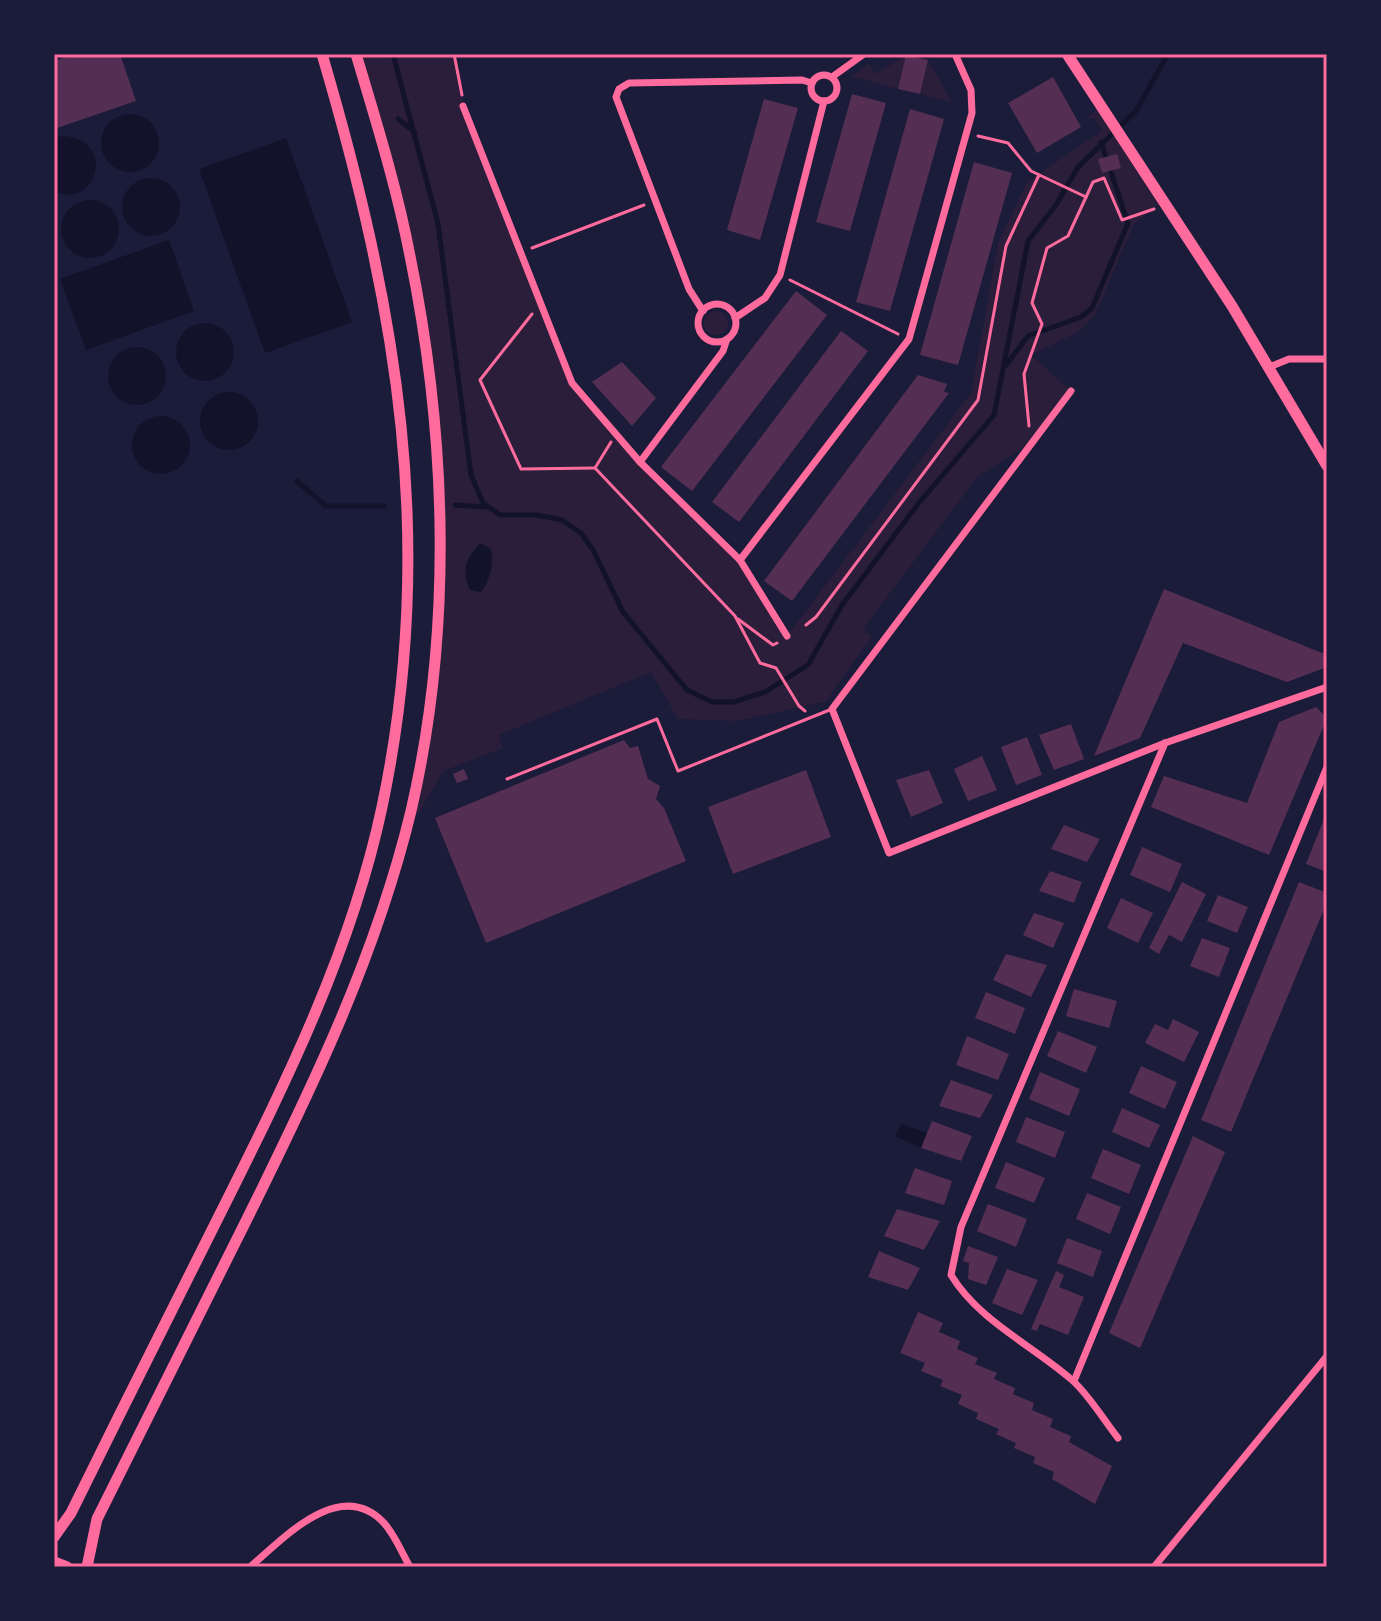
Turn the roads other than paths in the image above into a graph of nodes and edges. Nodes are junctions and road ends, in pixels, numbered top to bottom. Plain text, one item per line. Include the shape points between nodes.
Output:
1 (322, 54) edge
2 (356, 54) edge
3 (864, 54) edge
4 (955, 54) edge
5 (1067, 54) edge
6 (832, 77) junction
7 (812, 83) junction
8 (824, 101) junction
9 (463, 106) road end
10 (703, 311) junction
11 (735, 318) junction
12 (727, 339) junction
13 (1327, 359) edge
14 (1267, 368) junction
15 (1071, 391) dead end
16 (640, 462) junction
17 (1327, 466) edge
18 (740, 560) junction
19 (787, 636) road end
20 (1327, 687) edge
21 (832, 709) junction
22 (1165, 743) junction
23 (1327, 767) edge
24 (507, 779) dead end
25 (1327, 1356) edge
26 (1074, 1381) junction
27 (1118, 1438) dead end
28 (54, 1537) edge
29 (54, 1562) edge
30 (67, 1567) edge
31 (87, 1567) edge
32 (250, 1567) edge
33 (410, 1567) edge
34 (1154, 1567) edge

1 - 28 main road via 377,260 408,470 408,596 390,766 368,862 307,1035 71,1513
2 - 31 main road via 410,254 432,397 440,536 422,753 396,865 333,1042 97,1519
3 - 6 street
4 - 18 street via 971,90 972,113 909,339
5 - 14 main road
6 - 7 street via 820,75
6 - 8 street via 836,92
7 - 8 street via 813,95
7 - 10 street via 629,83 619,89 616,97 689,289
8 - 11 street via 780,275 765,298
9 - 16 street via 572,383
10 - 11 street via 718,305
10 - 12 street via 699,328 705,338
11 - 12 street
12 - 16 street
13 - 14 street via 1289,359
14 - 17 main road
15 - 21 street
16 - 18 street
18 - 19 street
20 - 22 street
21 - 22 street via 889,853
21 - 24 lane via 678,771 657,719
22 - 26 street via 954,1250 951,1275 962,1293
23 - 26 street
25 - 34 street
26 - 27 street
29 - 30 main road
32 - 33 street via 313,1515 351,1506 384,1524

